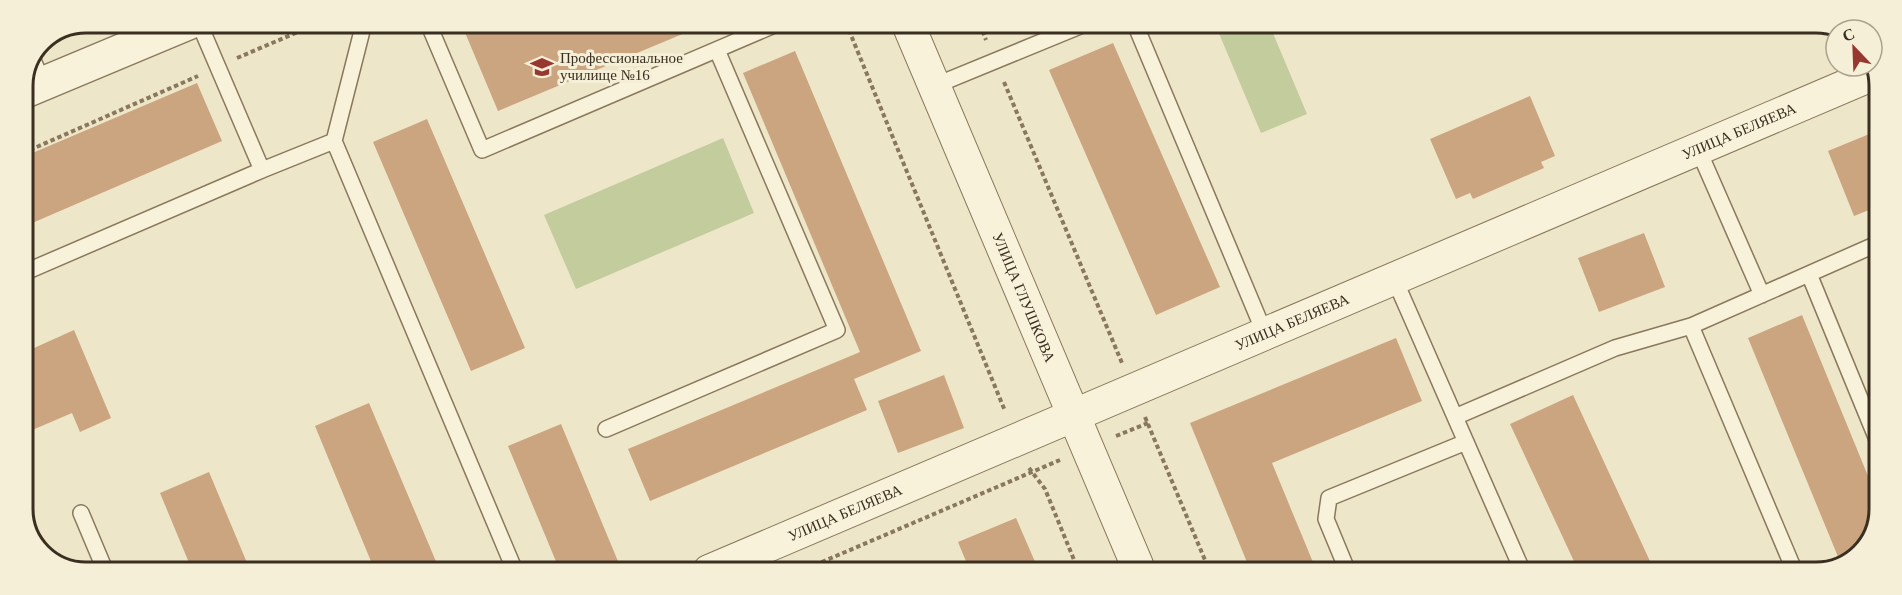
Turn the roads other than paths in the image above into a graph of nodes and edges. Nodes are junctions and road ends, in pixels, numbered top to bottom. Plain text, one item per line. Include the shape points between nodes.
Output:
1 (160, 33) edge
2 (203, 33) edge
3 (361, 33) edge
4 (432, 33) edge
5 (756, 33) edge
6 (912, 33) edge
7 (1063, 33) edge
8 (1139, 33) edge
9 (717, 50) junction
10 (33, 78) edge
11 (1864, 78) edge
12 (934, 86) junction
13 (334, 141) junction
14 (1698, 149) junction
15 (262, 170) junction
16 (1869, 247) edge
17 (33, 268) edge
18 (1809, 274) junction
19 (1394, 278) junction
20 (1762, 295) junction
21 (1691, 326) junction
22 (1265, 333) junction
23 (1074, 415) junction
24 (1455, 417) junction
25 (1869, 419) edge
26 (606, 429) dead end
27 (1466, 442) junction
28 (81, 513) dead end
29 (102, 562) edge
30 (511, 562) edge
31 (730, 562) edge
32 (1136, 562) edge
33 (1344, 562) edge
34 (1519, 562) edge
35 (1792, 562) edge

1 - 10 street
2 - 15 lane
3 - 13 lane
4 - 9 lane via 483,150
5 - 9 lane
6 - 12 street, УЛИЦА ГЛУШКОВА
7 - 12 lane
8 - 22 lane
9 - 26 lane via 837,330
11 - 14 street, УЛИЦА БЕЛЯЕВА
12 - 23 street, УЛИЦА ГЛУШКОВА
13 - 15 lane
13 - 30 lane
14 - 19 street, УЛИЦА БЕЛЯЕВА
14 - 20 lane
15 - 17 lane
16 - 18 lane
18 - 20 lane
18 - 25 lane
19 - 22 street, УЛИЦА БЕЛЯЕВА
19 - 24 lane
20 - 21 lane
21 - 24 lane via 1616,348
21 - 35 lane
22 - 23 street, УЛИЦА БЕЛЯЕВА
23 - 31 street, УЛИЦА БЕЛЯЕВА
23 - 32 street, УЛИЦА ГЛУШКОВА
24 - 27 lane
27 - 33 lane via 1329,498 1326,519
27 - 34 lane
28 - 29 lane

